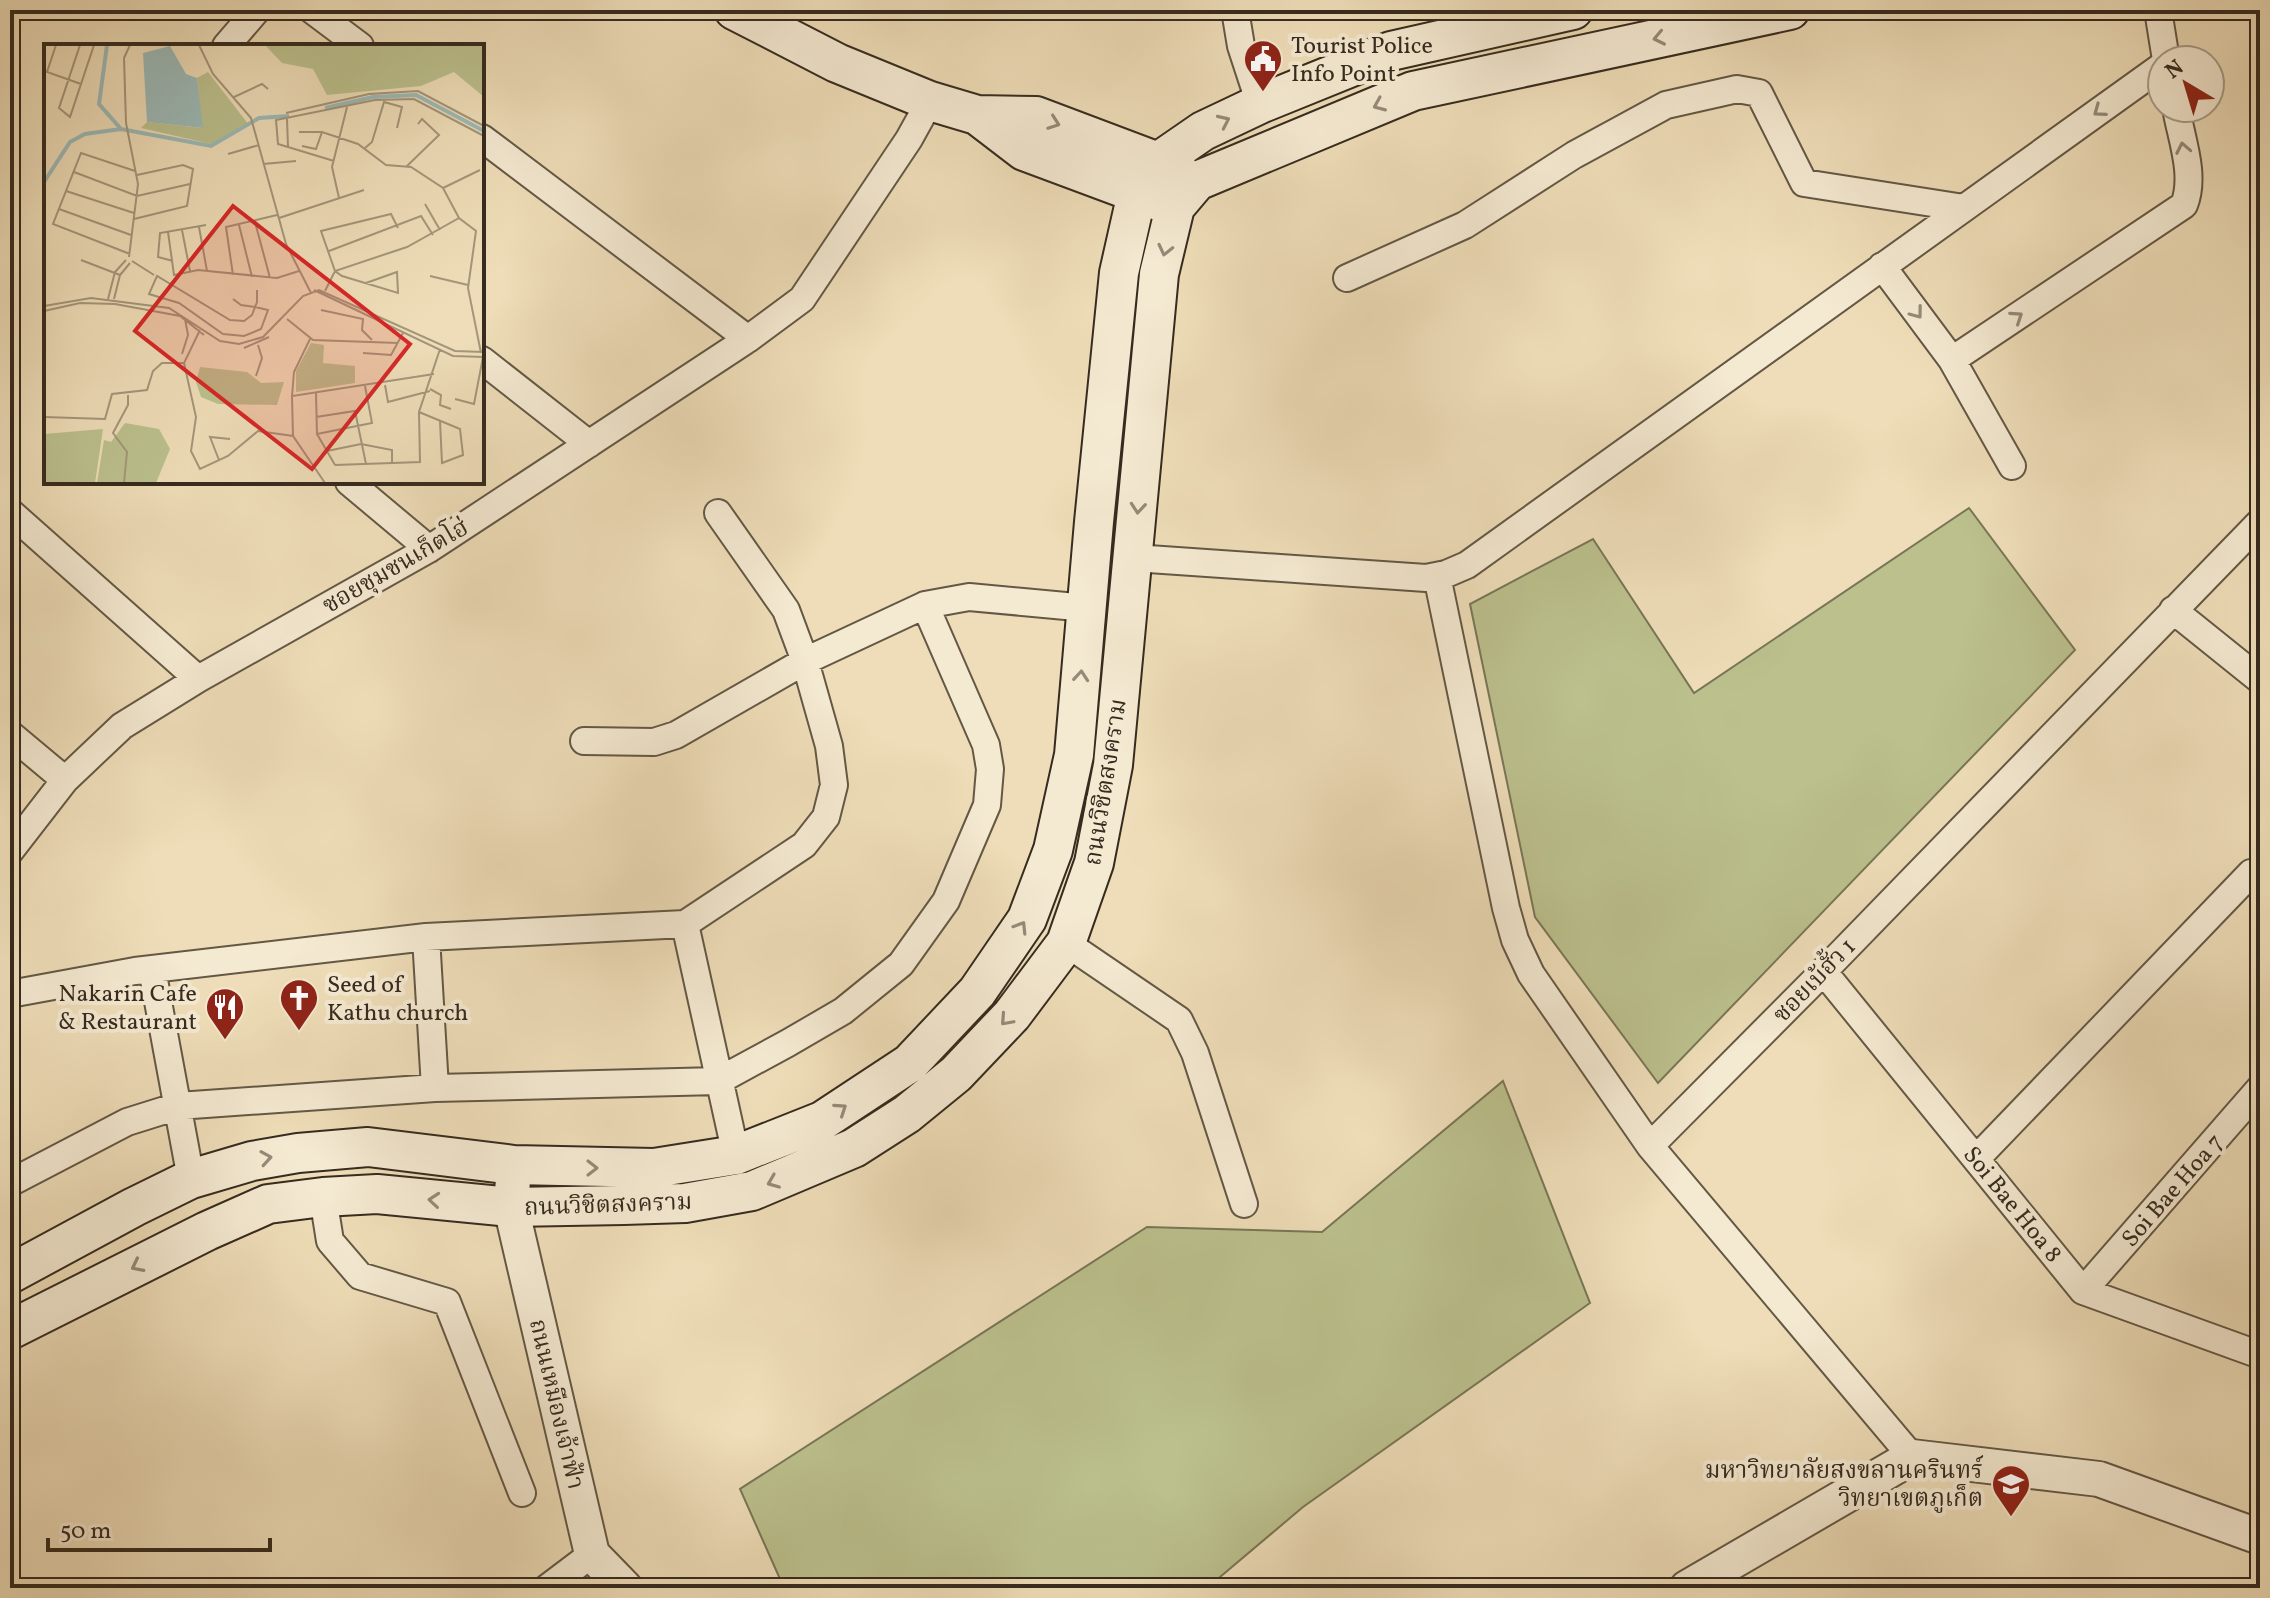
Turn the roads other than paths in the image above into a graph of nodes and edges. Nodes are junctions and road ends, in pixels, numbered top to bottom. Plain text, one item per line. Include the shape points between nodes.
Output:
1 (257, 10) edge
2 (312, 10) edge
3 (734, 10) edge
4 (1235, 10) edge
5 (1573, 10) edge
6 (1790, 10) edge
7 (2158, 10) edge
8 (228, 44) edge
9 (357, 44) edge
10 (2163, 44) edge
11 (2146, 77) edge
12 (930, 101) junction
13 (1260, 104) junction
14 (977, 115) junction
15 (2179, 124) edge
16 (484, 140) edge
17 (1158, 162) junction
18 (1137, 193) junction
19 (1186, 194) junction
20 (1964, 208) junction
21 (1882, 266) junction
22 (1347, 278) dead end
23 (748, 339) junction
24 (1952, 360) junction
25 (484, 362) edge
26 (589, 444) junction
27 (2012, 466) dead end
28 (351, 484) edge
29 (10, 512) edge
30 (718, 513) dead end
31 (2260, 522) edge
32 (429, 549) junction
33 (1134, 558) junction
34 (1437, 576) junction
35 (925, 605) junction
36 (1087, 608) junction
37 (2173, 610) junction
38 (805, 661) junction
39 (198, 679) junction
40 (2260, 680) edge
41 (10, 734) edge
42 (584, 741) dead end
43 (65, 780) junction
44 (10, 851) edge
45 (2260, 881) edge
46 (685, 924) junction
47 (426, 937) junction
48 (1066, 943) junction
49 (152, 969) junction
50 (1823, 971) junction
51 (10, 994) edge
52 (718, 1081) junction
53 (435, 1088) junction
54 (2260, 1088) edge
55 (178, 1106) junction
56 (1650, 1146) junction
57 (736, 1155) junction
58 (1976, 1159) junction
59 (514, 1165) junction
60 (191, 1179) junction
61 (10, 1183) edge
62 (323, 1197) junction
63 (1244, 1204) dead end
64 (511, 1207) junction
65 (10, 1274) edge
66 (2083, 1291) junction
67 (10, 1330) edge
68 (2260, 1355) edge
69 (1912, 1457) junction
70 (522, 1493) dead end
71 (2260, 1537) edge
72 (592, 1554) junction
73 (547, 1588) edge
74 (625, 1588) edge
75 (1687, 1588) edge

1 - 8 street
2 - 9 street
3 - 12 main road via 837,63
4 - 13 street
5 - 13 main road, ถนนวิชิตสงคราม via 1391,51
6 -> 19 main road via 1413,91
7 - 10 street
11 -> 20 street
12 - 14 main road
12 - 23 street, ซอยชุมชนเก็ตโฮ่ via 802,299
17 -> 13 main road, ถนนวิชิตสงคราม via 1203,131
14 -> 17 main road via 1036,116
14 - 18 main road via 1024,151
24 -> 15 street via 2184,205 2190,181
16 - 23 street
17 - 18 main road, ถนนวิชิตสงคราม
17 - 19 main road
18 - 19 main road
18 - 36 main road, ถนนวิชิตสงคราม via 1119,273
19 -> 33 main road, ถนนวิชิตสงคราม via 1159,274
20 - 21 street
20 - 22 street via 1804,183 1759,93 1737,89 1666,105 1574,155 1465,225
21 -> 24 street
21 - 34 street via 1490,550
23 - 26 street, ซอยชุมชนเก็ตโฮ่
24 - 27 street
25 - 26 street
26 - 32 street, ซอยชุมชนเก็ตโฮ่
28 - 32 street
29 - 39 street
30 - 38 street via 786,610
31 - 37 street, ซอยเบ้ฮั้ว 1
32 - 39 street, ซอยชุมชนเก็ตโฮ่
33 - 34 street
33 - 48 main road, ถนนวิชิตสงคราม via 1113,765 1094,863
34 - 56 street via 1515,940 1531,974
35 - 36 street via 969,597
35 - 38 street
35 - 52 street via 986,745 990,769 987,805 946,901 901,964 843,1011
57 -> 36 main road, ถนนวิชิตสงคราม via 822,1121 910,1063 977,992 1027,919 1053,850 1074,755
37 - 40 street
37 - 50 street, ซอยเบ้ฮั้ว 1
38 - 42 street via 676,735 654,742
38 - 46 street via 829,746 834,785 826,817 804,845
39 - 43 street, ซอยชุมชนเก็ตโฮ่ via 122,726
41 - 43 street
43 - 44 street, ซอยชุมชนเก็ตโฮ่
45 - 58 street via 2251,873
46 - 47 street
46 - 52 street
47 - 49 street
47 - 53 street
48 - 63 street via 1179,1020 1195,1053
48 -> 64 main road, ถนนวิชิตสงคราม via 1012,1015 956,1074 854,1148 752,1191 685,1203
49 - 51 street
49 - 55 street
50 - 56 street, ซอยเบ้ฮั้ว 1
50 - 58 street, Soi Bae Hoa 8
52 - 53 street
52 - 57 street
53 - 55 street
54 - 66 street, Soi Bae Hoa 7
55 - 60 street
55 - 61 street via 127,1122
56 - 69 street
59 -> 57 main road, ถนนวิชิตสงคราม via 654,1168
58 - 66 street, Soi Bae Hoa 8
60 -> 59 main road, ถนนวิชิตสงคราม via 252,1161 368,1147
59 - 64 street, ถนนเหมืองเจ้าฟ้า
60 - 65 main road, ถนนวิชิตสงคราม
64 -> 62 main road, ถนนวิชิตสงคราม via 377,1194
62 -> 67 main road, ถนนวิชิตสงคราม via 268,1204
62 - 70 street via 330,1241 360,1276 447,1302
64 - 72 street, ถนนเหมืองเจ้าฟ้า
66 - 68 street
69 - 71 street via 2099,1479
69 - 75 street
72 - 73 street
72 - 74 street

